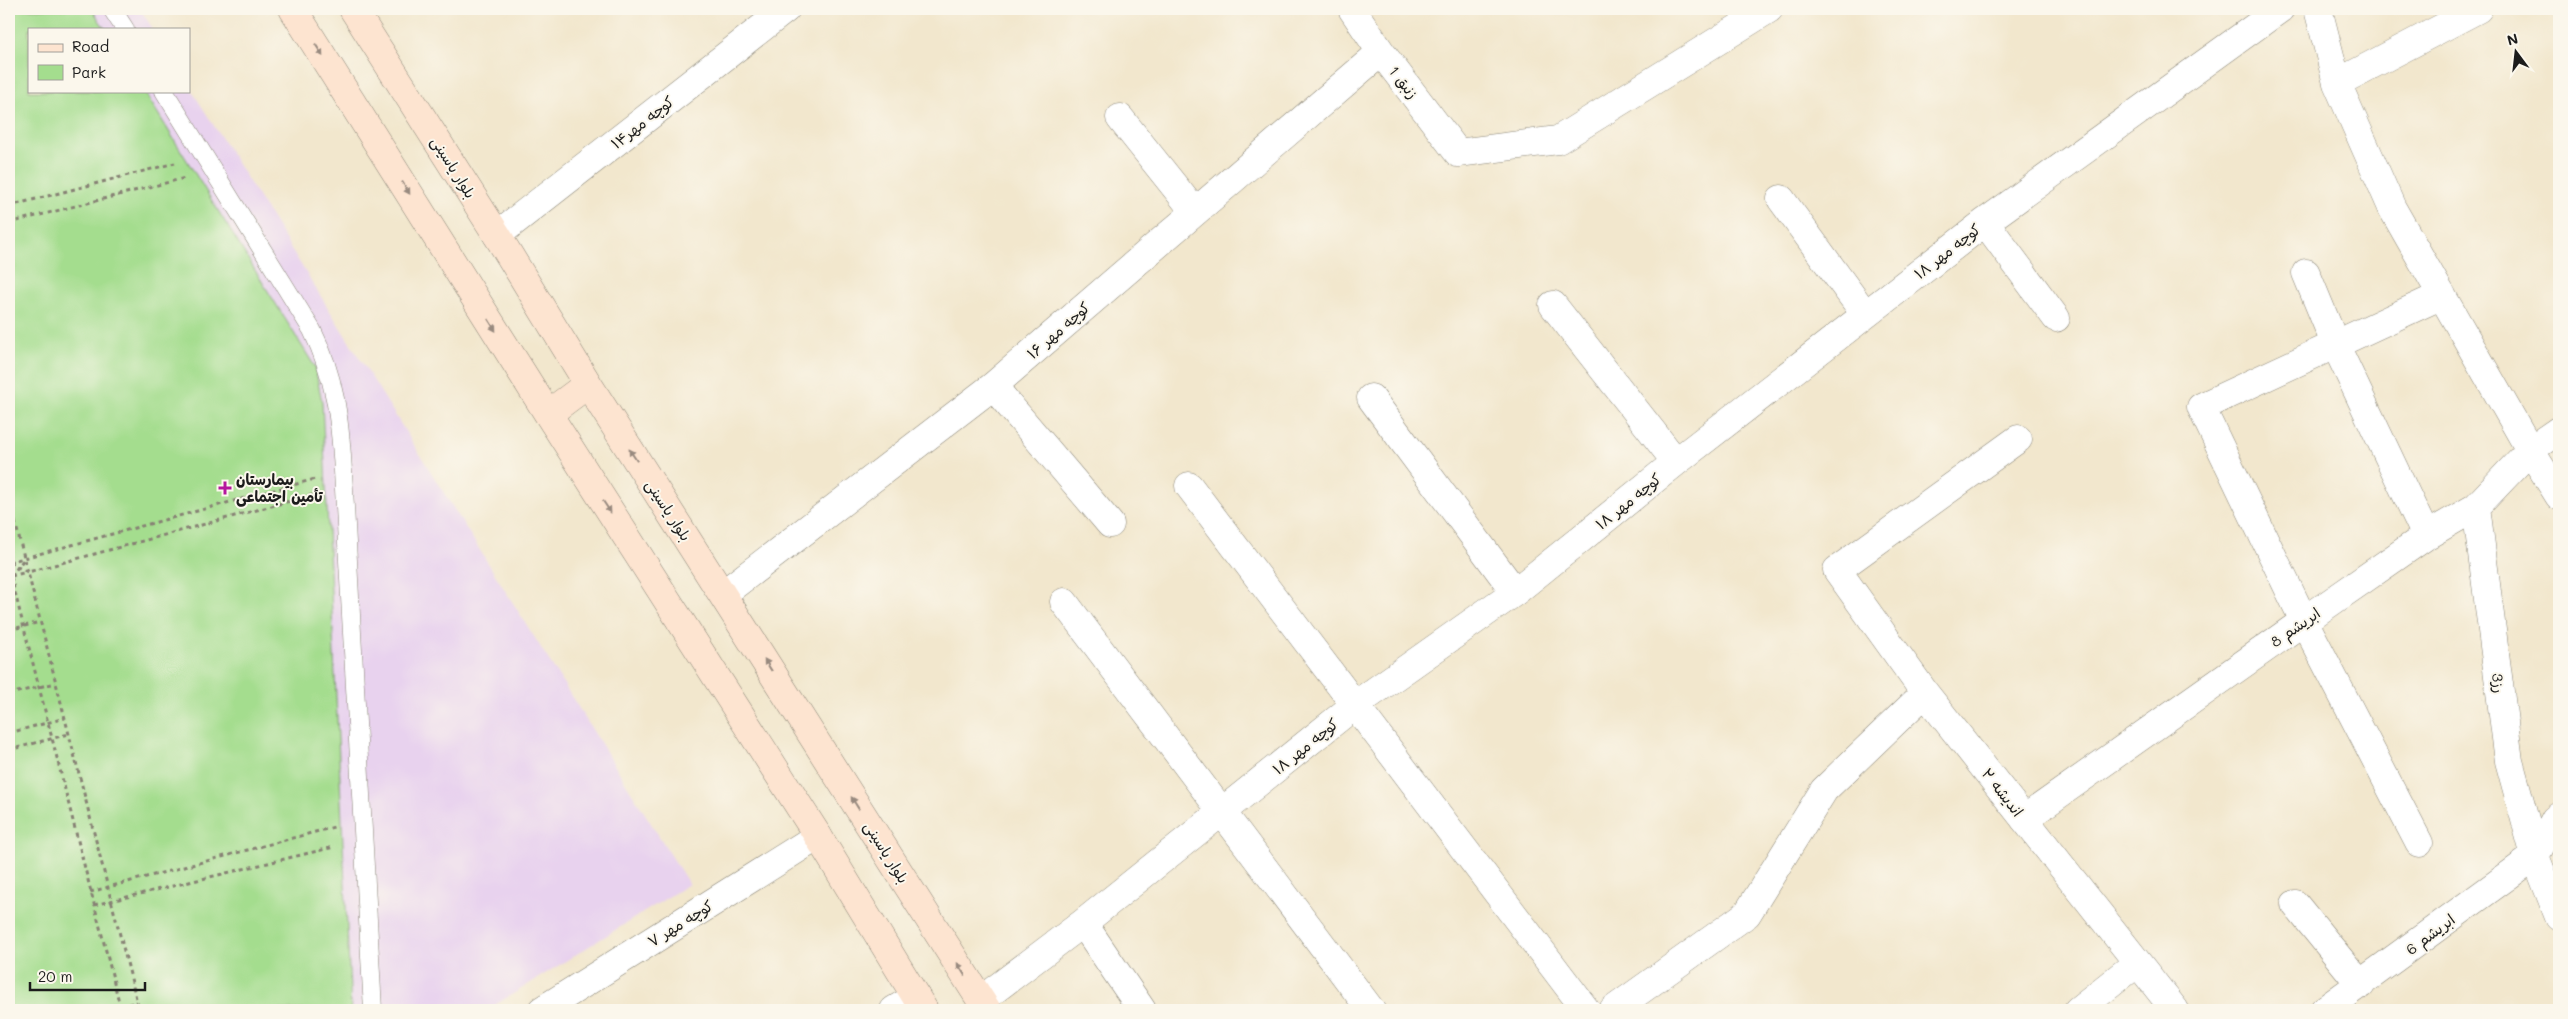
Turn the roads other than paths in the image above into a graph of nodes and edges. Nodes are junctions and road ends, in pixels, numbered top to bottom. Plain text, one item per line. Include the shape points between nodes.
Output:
1 (112, 9) edge
2 (293, 9) edge
3 (354, 9) edge
4 (786, 9) edge
5 (1352, 9) edge
6 (1769, 9) edge
7 (2280, 9) edge
8 (2318, 9) edge
9 (2478, 9) edge
10 (124, 28) edge
11 (1381, 52) junction
12 (2337, 83) junction
13 (165, 92) edge
14 (1120, 118) dead end
15 (1781, 199) dead end
16 (1195, 212) junction
17 (1985, 222) junction
18 (497, 235) junction
19 (2306, 273) dead end
20 (2442, 295) junction
21 (1553, 305) dead end
22 (1865, 314) junction
23 (2056, 318) dead end
24 (2336, 346) junction
25 (588, 384) junction
26 (993, 386) junction
27 (1371, 398) dead end
28 (548, 414) junction
29 (2559, 430) edge
30 (2018, 440) dead end
31 (2530, 450) junction
32 (1676, 462) junction
33 (1189, 486) dead end
34 (2559, 496) edge
35 (2476, 507) junction
36 (1110, 524) dead end
37 (2426, 536) junction
38 (1515, 592) junction
39 (722, 594) junction
40 (1064, 602) dead end
41 (2304, 621) junction
42 (1924, 693) junction
43 (1355, 705) junction
44 (1222, 813) junction
45 (2559, 816) edge
46 (2024, 819) junction
47 (818, 836) junction
48 (2419, 843) dead end
49 (2535, 856) junction
50 (2295, 904) dead end
51 (2559, 917) edge
52 (1083, 923) junction
53 (2137, 963) junction
54 (2361, 985) junction
55 (984, 1005) edge
56 (911, 1006) edge
57 (373, 1010) edge
58 (542, 1010) edge
59 (1142, 1010) edge
60 (1371, 1010) edge
61 (1586, 1010) edge
62 (1613, 1010) edge
63 (2078, 1010) edge
64 (2175, 1010) edge
65 (2324, 1010) edge

1 - 10 lane
2 -> 28 main road
3 - 18 main road, بلوار یاسینی
4 - 18 street, کوچه مهر۱۴
5 - 11 street, زنبق 1
6 - 11 street, زنبق 1 via 1558,140 1458,153
7 - 17 street, کوچه مهر ۱۸
8 - 12 street
9 - 12 street
11 - 16 street, کوچه مهر ۱۶
12 - 20 street via 2392,208
13 - 57 lane via 312,330 333,382 341,428
14 - 16 street
15 - 22 street
16 - 26 street, کوچه مهر ۱۶
17 - 22 street, کوچه مهر ۱۸
17 - 23 street
18 - 25 main road, بلوار یاسینی
19 - 24 street
20 - 24 street
20 - 31 street
21 - 32 street
22 - 32 street, کوچه مهر ۱۸
24 - 37 street
24 - 41 street via 2201,407
25 - 28 main road
39 -> 25 main road, بلوار یاسینی
26 - 36 street
26 - 39 street, کوچه مهر ۱۶
27 - 38 street
28 -> 47 main road
29 - 31 street, ابریشم 8
30 - 42 street, اندیشه ۲ via 1838,570
31 - 34 street
31 - 35 street, ابریشم 8
32 - 38 street, کوچه مهر ۱۸
33 - 43 street
35 - 37 street, ابریشم 8
35 - 49 street, رز3 via 2509,761
37 - 41 street, ابریشم 8
38 - 43 street, کوچه مهر ۱۸
55 -> 39 main road, بلوار یاسینی
40 - 44 street
41 - 46 street, ابریشم 8
41 - 48 street
42 - 46 street, اندیشه ۲
42 - 62 street via 1824,790 1746,914
43 - 44 street, کوچه مهر ۱۸
43 - 61 street
44 - 52 street, کوچه مهر ۱۸
44 - 60 street
45 - 49 street
46 - 53 street, اندیشه ۲
47 - 56 main road
47 - 58 street, کوچه مهر ۷
49 - 51 street, رز3
49 - 54 street, ابریشم 6
50 - 54 street
52 - 55 street, کوچه مهر ۱۸
52 - 59 street
53 - 63 street
53 - 64 street, اندیشه ۲
54 - 65 street, ابریشم 6

